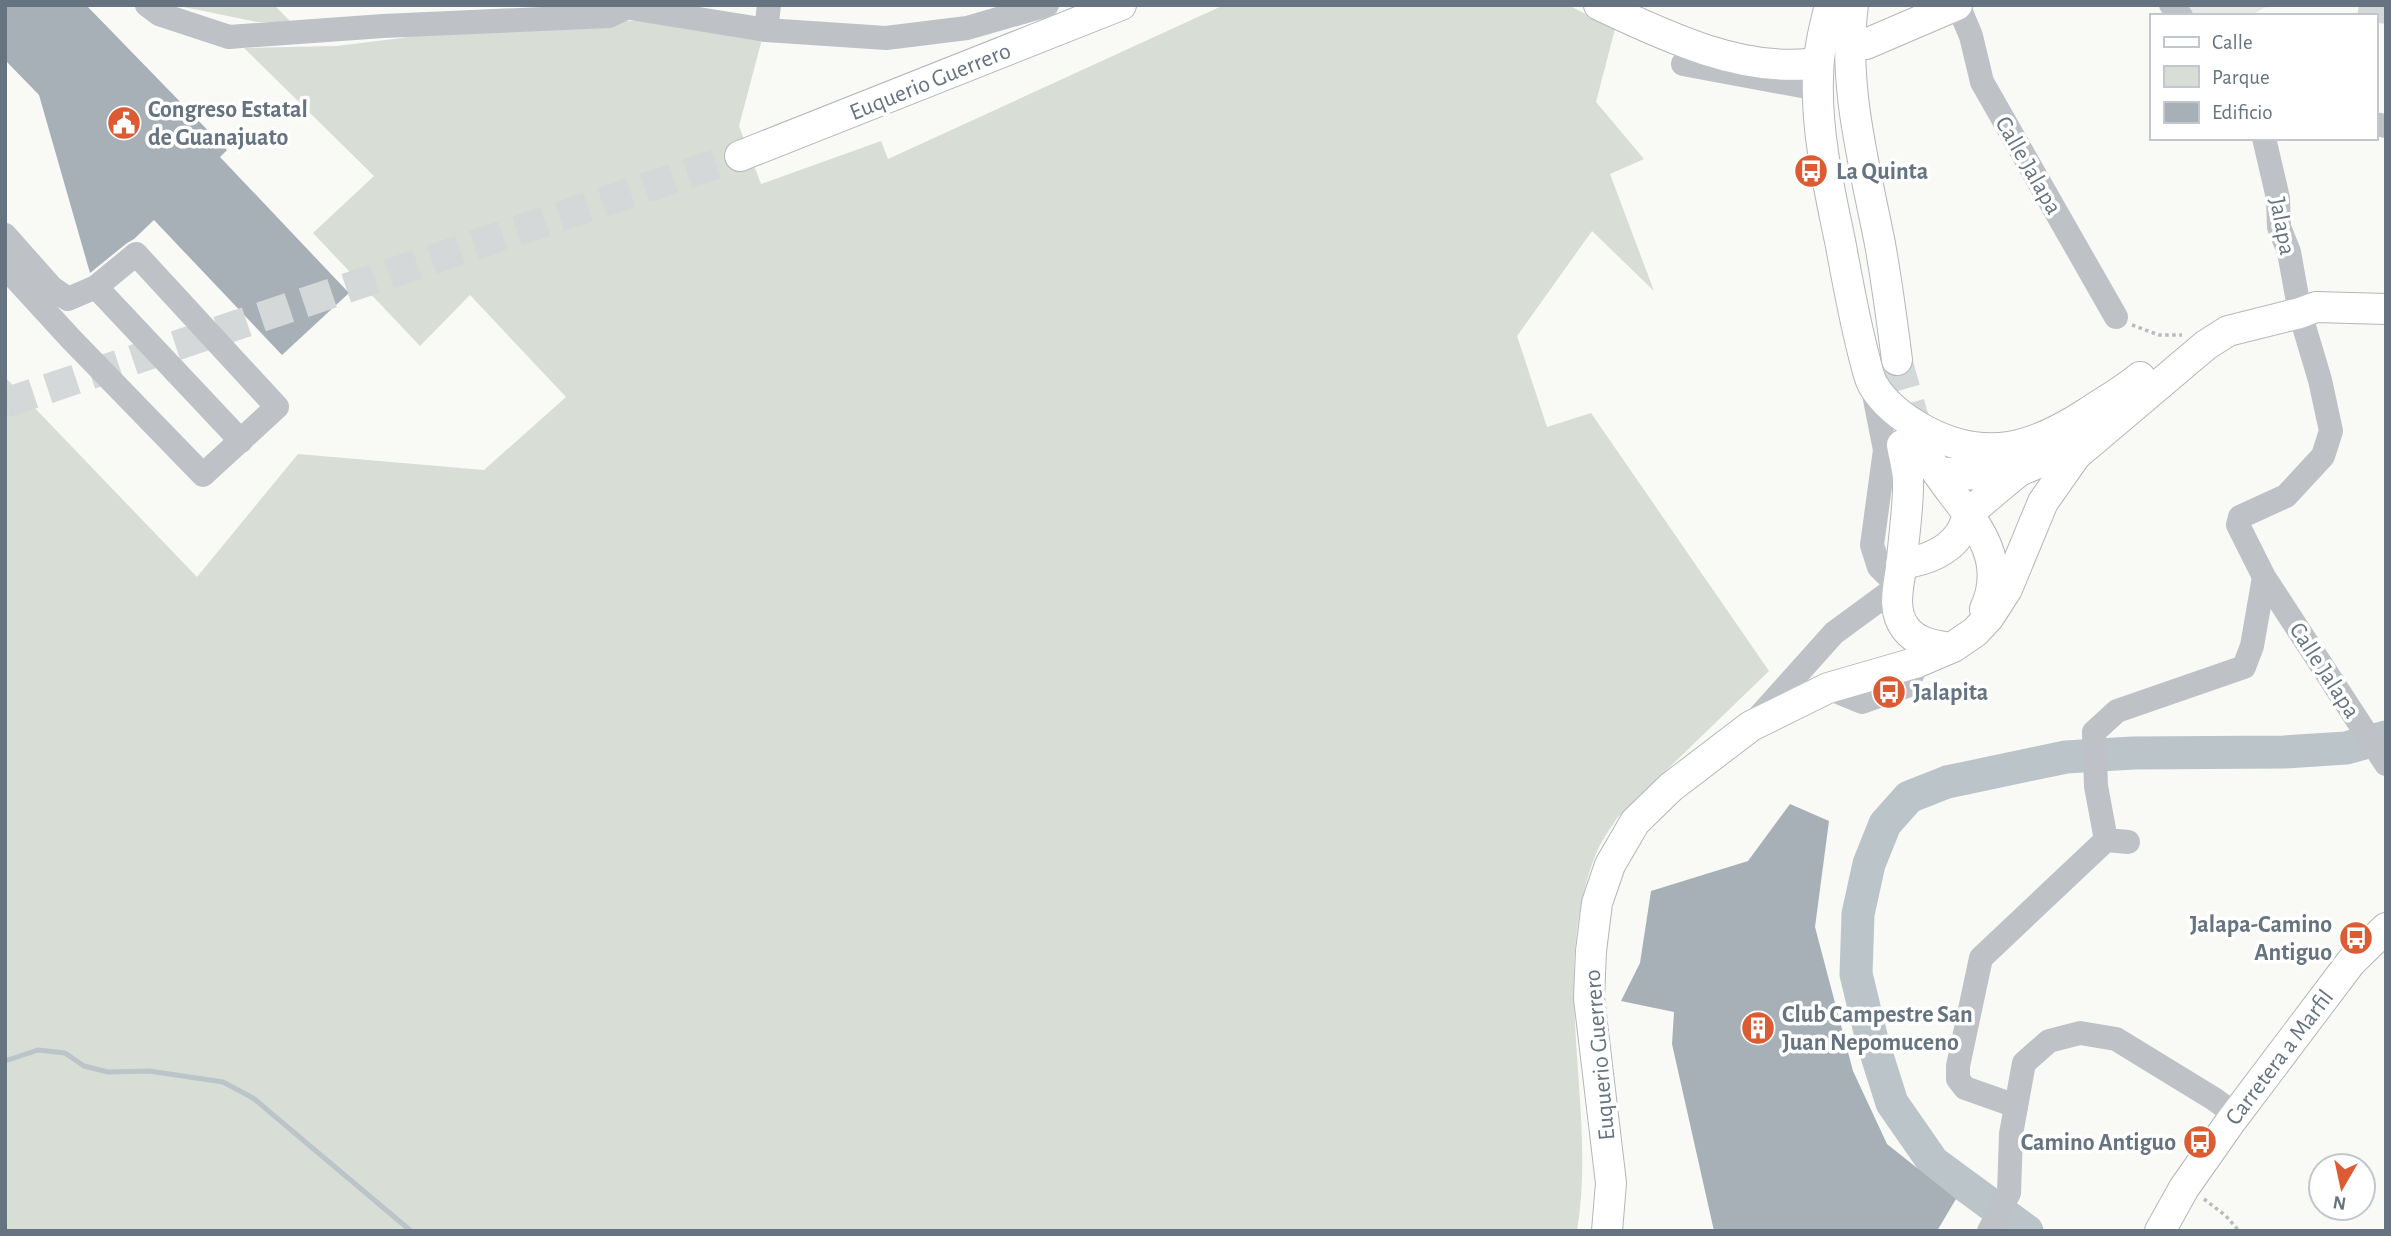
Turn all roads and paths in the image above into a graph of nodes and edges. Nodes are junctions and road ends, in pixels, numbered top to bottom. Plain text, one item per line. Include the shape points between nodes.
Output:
1 (146, 5) edge
2 (768, 5) edge
3 (1047, 5) edge
4 (1121, 5) edge
5 (1600, 5) edge
6 (1830, 5) edge
7 (1836, 5) edge
8 (1853, 5) edge
9 (1957, 5) edge
10 (622, 6) edge
11 (766, 30) junction
12 (1866, 44) dead end
13 (1683, 64) dead end
14 (1814, 77) junction
15 (2264, 140) edge
16 (740, 156) tunnel mouth
17 (5, 235) edge
18 (5, 267) edge
19 (96, 287) junction
20 (60, 308) junction
21 (2305, 308) junction
22 (2386, 309) edge
23 (2116, 317) joint
24 (2198, 333) junction
25 (1883, 370) junction
26 (241, 441) junction
27 (2092, 441) junction
28 (2019, 471) junction
29 (1937, 472) junction
30 (1969, 513) junction
31 (1900, 575) junction
32 (2264, 577) junction
33 (1975, 632) junction
34 (1950, 648) junction
35 (1751, 726) junction
36 (2386, 764) edge
37 (2386, 928) edge
38 (2016, 1106) junction
39 (2231, 1121) junction
40 (2197, 1194) dead end
41 (1607, 1231) edge
42 (1989, 1231) edge
43 (2160, 1231) edge
44 (2239, 1231) edge

1 - 10 street via 159,14 229,37 609,16
2 - 11 street
3 - 11 street via 967,28 886,38
4 - 16 main road, Euquerio Guerrero
5 - 14 main road via 1672,37 1759,64 1788,66
6 - 14 main road
7 - 25 main road via 1837,89 1848,193
8 - 25 main road via 1857,137 1880,244
9 - 12 main road
9 - 23 street, Calle Jalapa via 1982,82
10 - 11 street
13 - 14 street
14 - 25 main road via 1830,194 1859,339
15 - 21 street, Jalapa via 2278,198 2279,227
17 - 20 street via 52,288
18 - 20 street
19 - 20 street
19 - 26 street
19 - 26 street via 136,254 277,407
20 - 26 street via 203,475
21 - 22 main road
21 - 24 main road via 2227,320
21 - 27 main road via 2228,331
21 - 32 street, Jalapa via 2331,431 2323,456 2286,496 2240,517 2238,524
23 - 24 path via 2159,335
24 - 25 main road via 2064,428 2009,448 1960,446 1913,424 1890,408
25 - 31 street via 1885,450 1872,545 1879,568
27 - 28 main road
27 - 33 main road via 2076,455 2043,502 2007,589
28 - 29 main road via 1981,475
28 - 30 main road
29 - 30 main road
29 - 31 main road via 1911,444
30 - 31 main road via 1953,542
30 - 33 main road via 1993,563 1994,581
31 - 34 main road via 1897,605 1905,629 1916,639
31 - 35 street via 1834,633
32 - 36 street, Calle Jalapa
32 - 38 street via 2244,667 2117,710 2094,732 2096,786 2117,841 1982,958 1958,1079 1965,1088
33 - 34 main road, Euquerio Guerrero
34 - 35 main road, Euquerio Guerrero via 1828,688
35 - 41 main road, Euquerio Guerrero via 1671,787 1635,822 1610,865 1597,903 1588,998 1611,1183
37 - 39 main road, Carretera a Marfil via 2351,962
38 - 39 street via 2024,1063 2049,1041 2080,1033 2116,1039 2214,1099 2225,1107
38 - 42 street via 2009,1193
39 - 43 main road, Carretera a Marfil
40 - 44 path

